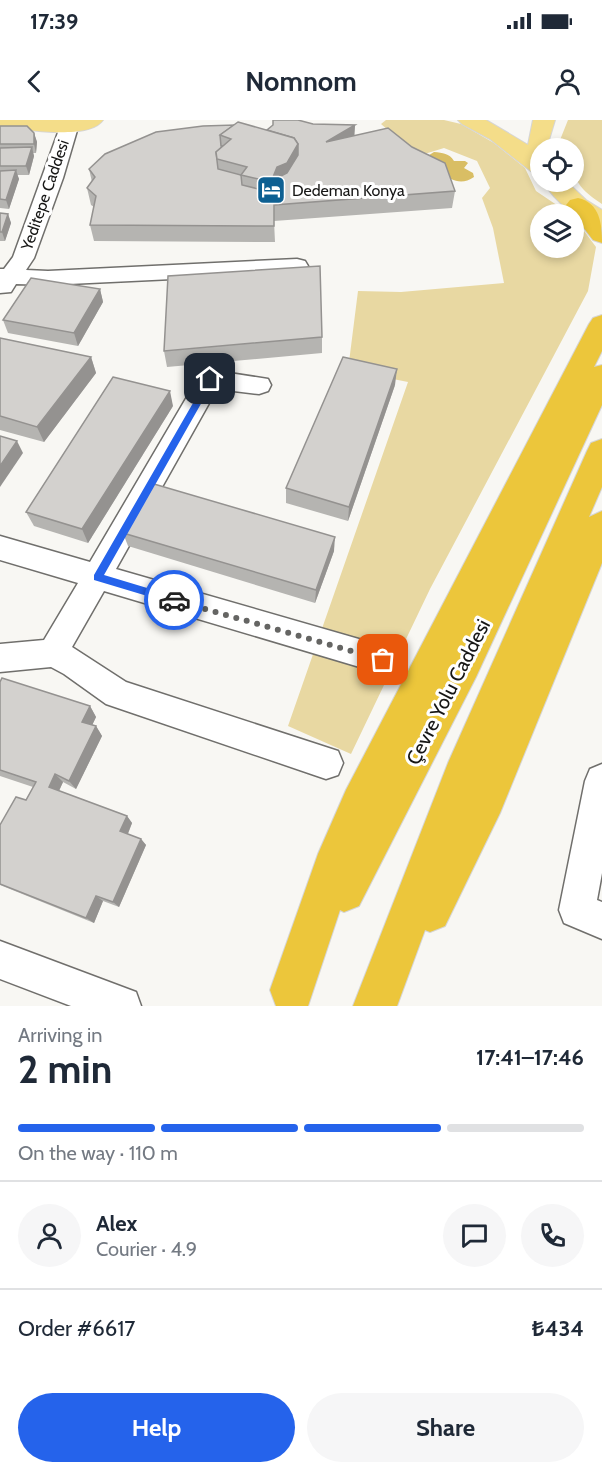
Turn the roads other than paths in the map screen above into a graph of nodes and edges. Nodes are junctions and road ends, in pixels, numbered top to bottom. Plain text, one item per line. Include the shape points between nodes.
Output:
1 (469, 120) edge
2 (544, 120) edge
3 (0, 121) edge
4 (94, 121) edge
5 (54, 124) edge
6 (539, 138) edge
7 (530, 158) edge
8 (564, 192) edge
9 (576, 204) edge
10 (584, 210) edge
11 (584, 213) edge
12 (602, 221) edge
13 (602, 235) edge
14 (297, 266) edge
15 (4, 281) edge
16 (602, 324) edge
17 (602, 375) edge
18 (259, 385) dead end
19 (602, 451) edge
20 (602, 524) edge
21 (0, 548) edge
22 (97, 578) junction
23 (53, 653) junction
24 (0, 658) edge
25 (383, 660) dead end
26 (327, 762) dead end
27 (602, 781) edge
28 (602, 921) edge
29 (0, 960) edge
30 (288, 998) edge
31 (122, 1006) edge
32 (375, 1006) edge

1 - 7 main road
2 - 6 main road
3 - 5 main road
4 - 5 main road
5 - 15 street, Yeditepe Caddesi via 53,178 23,258
8 - 9 main road
10 - 12 main road
11 - 13 highway
14 - 15 street
16 - 30 highway via 360,804 334,865
17 - 30 highway, Çevre Yolu Caddesi via 463,665
18 - 22 street via 210,379 160,490
19 - 32 highway via 462,777
20 - 32 highway via 486,799 426,919
21 - 22 street
22 - 23 street
22 - 25 street
23 - 24 street
23 - 26 street via 117,694
27 - 28 street via 577,910
29 - 31 street

